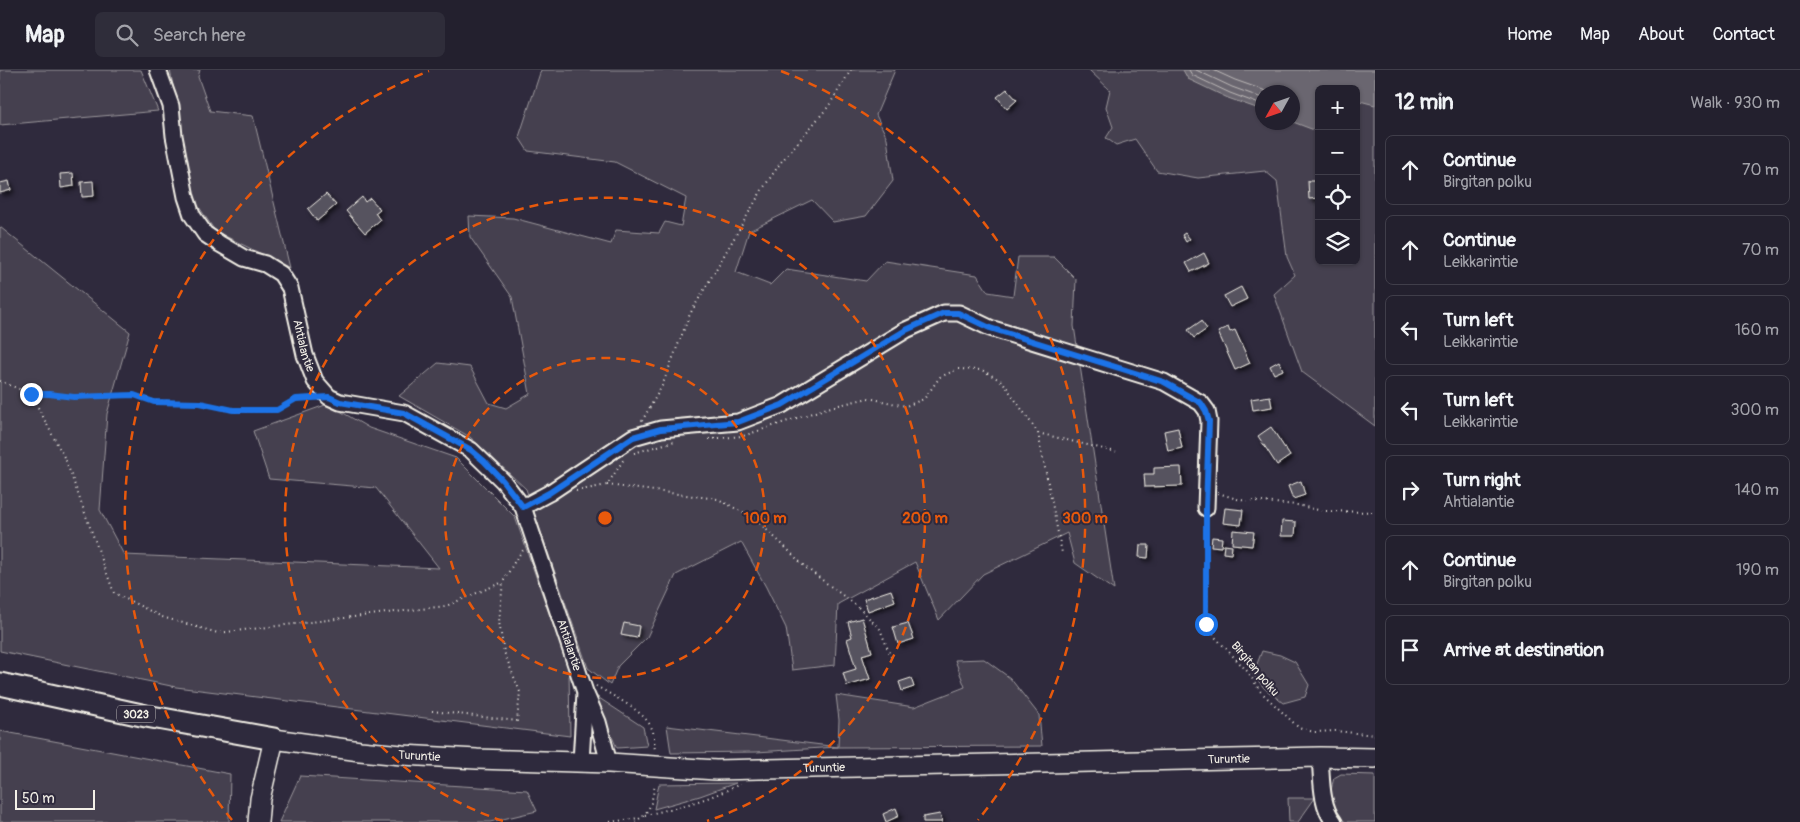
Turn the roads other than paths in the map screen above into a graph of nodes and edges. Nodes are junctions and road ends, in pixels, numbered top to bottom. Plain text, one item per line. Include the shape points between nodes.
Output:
1 (158, 70) edge
2 (523, 507) junction
3 (1206, 508) road end
4 (0, 684) edge
5 (585, 692) junction
6 (274, 739) junction
7 (1320, 756) junction
8 (1375, 758) edge
9 (581, 762) junction
10 (609, 763) junction
11 (258, 822) edge
12 (1334, 822) edge

1 - 2 street, Ahtialantie via 171,106 174,136 192,215 205,234 220,244 281,274 290,288 305,355 315,381 329,397 340,402 404,413 471,450 503,481
2 - 3 street via 633,437 661,429 738,422 782,405 914,326 944,313 958,313 990,328 1164,382 1201,403 1209,421
2 - 5 street, Ahtialantie
4 - 6 highway, 3023 via 146,716
5 - 9 street, Ahtialantie
5 - 10 street, Ahtialantie via 598,722
6 - 9 main road, Turuntie via 402,755
6 - 11 main road
7 - 8 main road, Turuntie
7 - 10 main road, Turuntie via 716,770
7 - 12 street via 1325,806
9 - 10 main road, Turuntie

